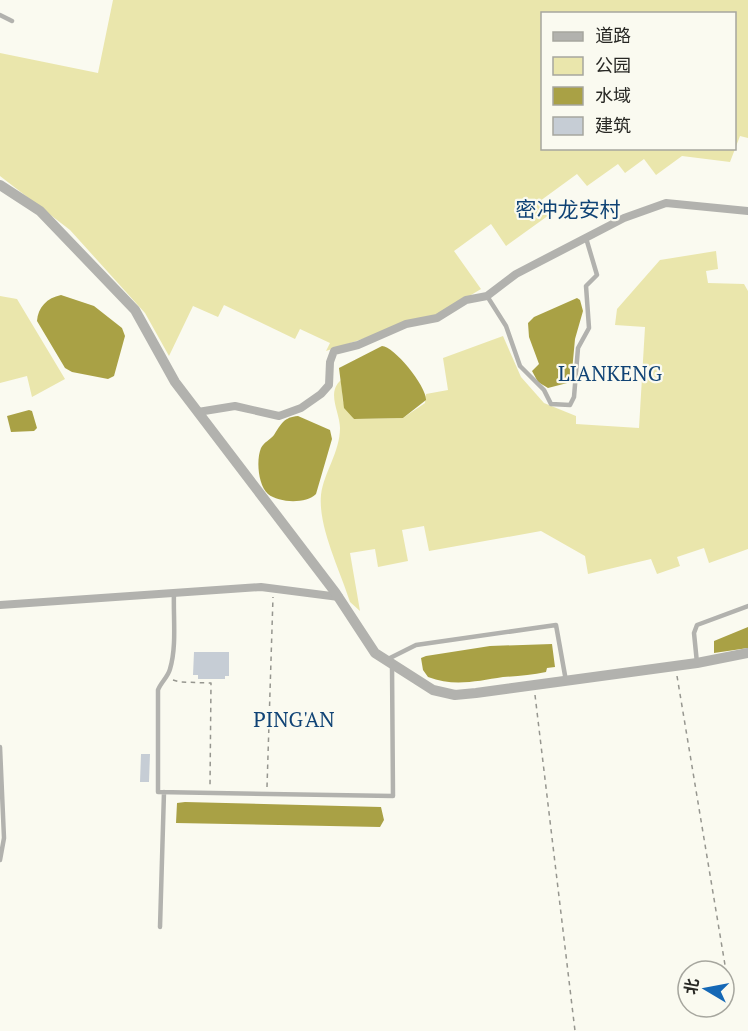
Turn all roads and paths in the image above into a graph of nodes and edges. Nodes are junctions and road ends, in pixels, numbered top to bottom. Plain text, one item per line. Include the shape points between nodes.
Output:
1 (0, 15) edge
2 (12, 21) dead end
3 (0, 185) edge
4 (748, 211) edge
5 (586, 238) junction
6 (488, 296) junction
7 (198, 412) junction
8 (273, 588) junction
9 (174, 592) junction
10 (339, 597) junction
11 (0, 605) edge
12 (748, 606) edge
13 (748, 653) edge
14 (389, 663) junction
15 (698, 663) junction
16 (675, 666) junction
17 (166, 676) junction
18 (566, 681) junction
19 (534, 685) junction
20 (0, 747) edge
21 (164, 792) junction
22 (210, 793) junction
23 (267, 794) junction
24 (0, 860) edge
25 (160, 927) dead end
26 (724, 959) edge
27 (575, 1031) edge

1 - 2 lane
3 - 7 street via 40,211 124,296 147,326 168,370
4 - 5 street via 666,203 624,218
5 - 6 street via 516,274
5 - 6 lane via 597,275 586,286 589,328 577,351 574,398 570,405 550,404 544,390 520,366 506,326
6 - 7 street via 466,300 437,318 406,324 334,351 330,383 325,390 282,416 236,406
7 - 10 street
8 - 9 street
8 - 10 street
8 - 23 path
9 - 11 street
9 - 17 lane via 172,660
10 - 14 street via 370,648
12 - 15 lane via 697,625 694,633
13 - 15 street
14 - 18 lane via 416,645 556,625
14 - 19 street via 433,690 449,694
14 - 23 lane via 393,796
15 - 16 street
16 - 18 street
16 - 26 path
17 - 21 lane via 158,690 158,792
17 - 22 path via 180,682 211,683
18 - 19 street
19 - 27 path
20 - 24 lane via 4,838
21 - 22 lane
21 - 25 lane
22 - 23 lane

